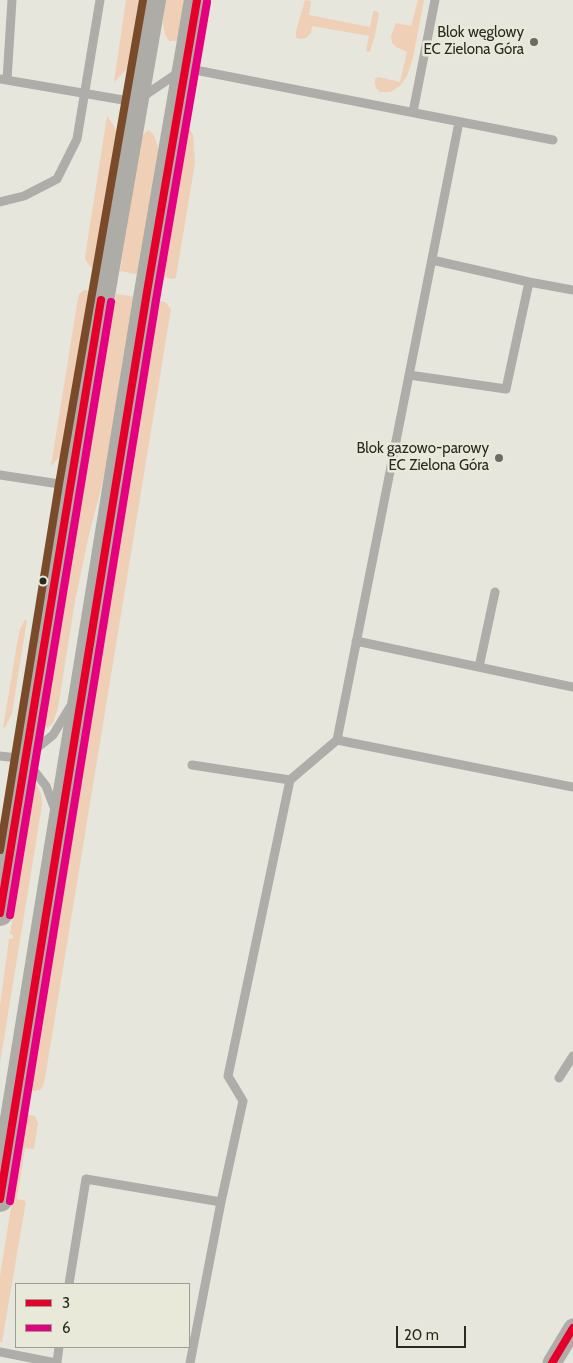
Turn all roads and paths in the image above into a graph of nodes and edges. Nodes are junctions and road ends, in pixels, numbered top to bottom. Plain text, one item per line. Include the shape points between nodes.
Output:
1 (12, 0) edge
2 (100, 0) edge
3 (153, 0) edge
4 (197, 0) edge
5 (435, 0) edge
6 (185, 68) junction
7 (4, 80) edge
8 (85, 93) junction
9 (135, 102) junction
10 (413, 112) junction
11 (460, 122) junction
12 (553, 140) dead end
13 (0, 202) edge
14 (432, 260) junction
15 (529, 282) junction
16 (573, 290) edge
17 (409, 375) junction
18 (0, 475) edge
19 (70, 486) junction
20 (494, 592) dead end
21 (356, 641) junction
22 (478, 667) junction
23 (85, 680) junction
24 (573, 687) edge
25 (337, 740) junction
26 (12, 757) edge
27 (192, 765) dead end
28 (290, 780) junction
29 (573, 787) edge
30 (60, 829) junction
31 (0, 913) edge
32 (573, 1056) edge
33 (560, 1078) dead end
34 (14, 1113) junction
35 (0, 1136) edge
36 (0, 1199) edge
37 (221, 1202) junction
38 (69, 1283) edge
39 (573, 1328) edge
40 (59, 1348) edge
41 (0, 1352) edge
42 (56, 1363) edge
43 (190, 1363) edge
44 (552, 1363) edge

1 - 7 lane
2 - 8 lane
3 - 9 main road
4 - 6 main road
5 - 10 lane
6 - 9 lane
6 - 10 lane
6 - 23 main road
7 - 8 lane
8 - 9 lane
8 - 13 lane via 78,140 58,179 24,196
9 - 19 main road
10 - 11 lane
11 - 12 lane
11 - 14 lane
14 - 15 lane
14 - 17 lane
15 - 16 lane
15 - 17 lane via 506,389
17 - 21 lane
18 - 19 lane
19 - 26 main road
20 - 22 lane
21 - 22 lane
21 - 25 lane
22 - 24 lane
23 - 26 lane via 53,735
23 - 30 main road
25 - 28 lane
25 - 29 lane
26 - 30 lane via 46,786
26 - 31 main road
27 - 28 lane
28 - 37 lane via 228,1076 243,1101
30 - 34 main road
32 - 33 lane
34 - 35 main road
34 - 36 main road
37 - 38 lane via 86,1179
37 - 43 lane
39 - 44 street
40 - 42 lane
41 - 42 lane

